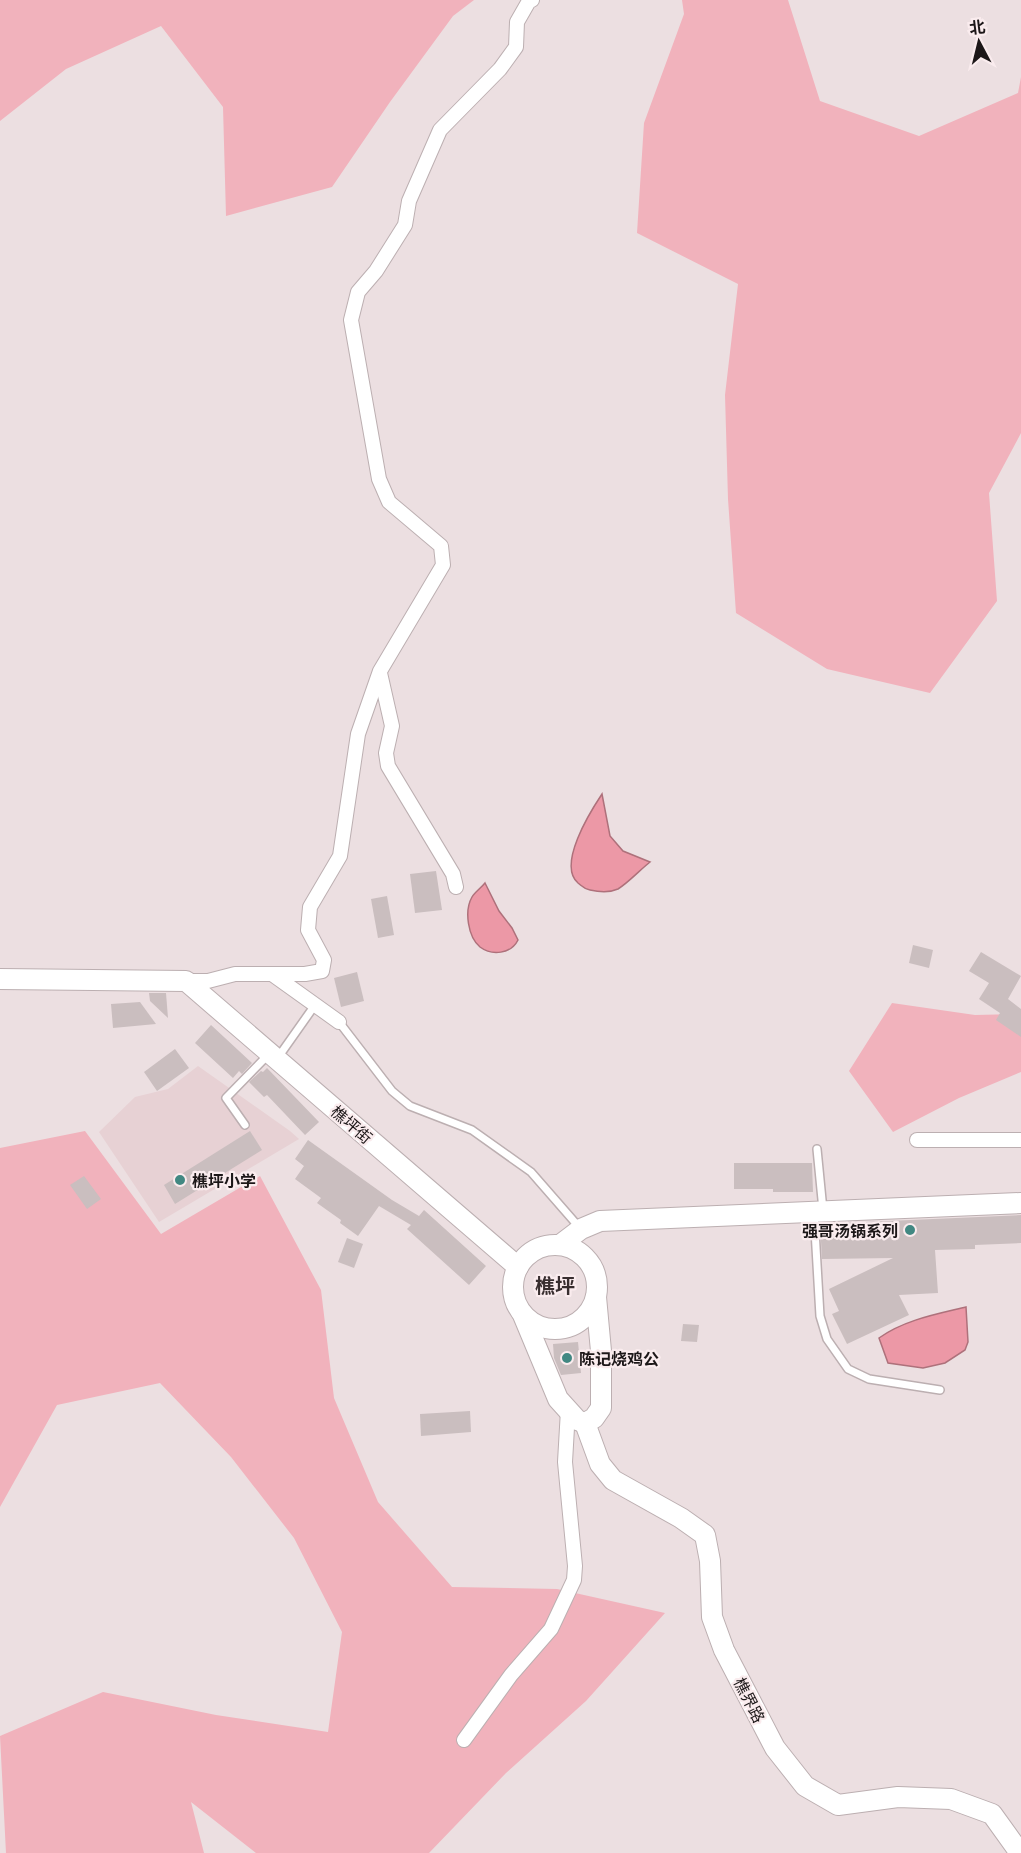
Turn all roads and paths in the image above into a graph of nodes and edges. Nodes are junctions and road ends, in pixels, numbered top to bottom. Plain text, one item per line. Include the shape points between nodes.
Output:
1 (532, 0) edge
2 (380, 670) junction
3 (456, 887) dead end
4 (272, 974) junction
5 (0, 979) edge
6 (186, 981) junction
7 (315, 1005) junction
8 (339, 1022) joint
9 (273, 1056) junction
10 (245, 1125) dead end
11 (917, 1140) dead end
12 (1021, 1140) edge
13 (817, 1149) dead end
14 (1021, 1203) edge
15 (818, 1213) junction
16 (580, 1229) junction
17 (560, 1245) junction
18 (518, 1267) junction
19 (596, 1297) junction
20 (523, 1315) junction
21 (940, 1390) dead end
22 (568, 1410) junction
23 (585, 1424) junction
24 (464, 1740) dead end
25 (1020, 1853) edge

1 - 2 street via 518,22 516,47 500,69 440,130 409,201 405,225 358,292 351,320 380,479 389,502 441,546 443,565
2 - 3 street via 392,726 386,753 388,766 453,874
2 - 4 street via 358,734 340,856 310,907 308,930 324,960 322,971
4 - 6 street
4 - 7 street
5 - 6 street
6 - 9 street, 樵坪街
7 - 8 street
7 - 9 lane
8 - 16 lane via 392,1091 410,1106 472,1130 531,1172
9 - 10 lane via 226,1098
9 - 18 street, 樵坪街
11 - 12 street
13 - 15 lane
14 - 15 street
15 - 16 street via 600,1221
15 - 21 lane via 820,1316 827,1339 848,1369 869,1379
16 - 17 street
17 - 18 street via 540,1248
17 - 19 street via 579,1252 593,1268
18 - 20 street via 514,1297
19 - 20 street via 586,1315 570,1327 540,1326
19 - 23 street via 601,1408
20 - 22 street via 558,1399
22 - 23 street
22 - 24 street via 565,1462 574,1580 551,1629 511,1675
23 - 25 street, 樵界路 via 600,1464 613,1480 705,1535 712,1617 724,1650 775,1748 805,1786 838,1805 898,1797 951,1799 992,1814

